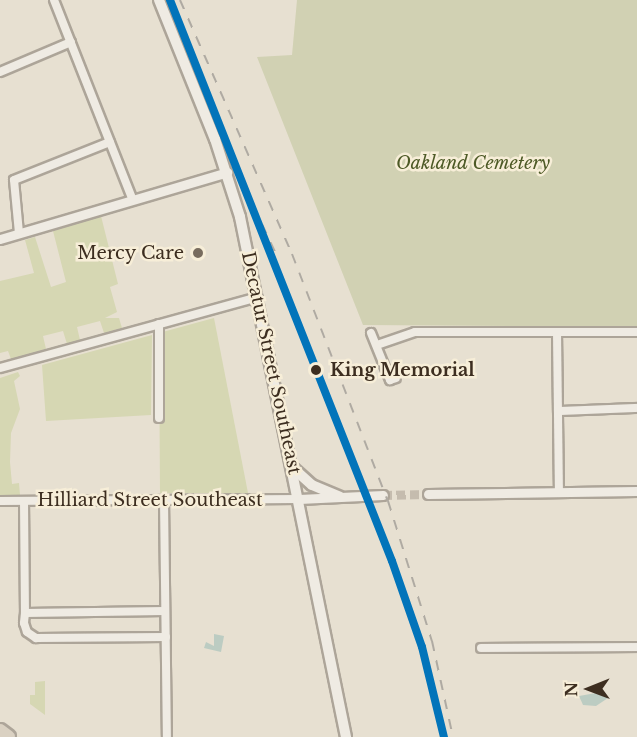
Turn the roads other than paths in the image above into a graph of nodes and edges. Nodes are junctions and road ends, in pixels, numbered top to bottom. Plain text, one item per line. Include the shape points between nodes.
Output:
1 (54, 0) edge
2 (159, 0) edge
3 (71, 42) junction
4 (0, 72) edge
5 (110, 142) junction
6 (227, 172) junction
7 (132, 198) junction
8 (19, 233) junction
9 (0, 239) edge
10 (257, 297) junction
11 (159, 324) junction
12 (637, 332) edge
13 (371, 333) dead end
14 (557, 333) junction
15 (377, 345) junction
16 (0, 368) edge
17 (396, 378) dead end
18 (637, 408) edge
19 (558, 411) junction
20 (159, 418) dead end
21 (293, 467) junction
22 (637, 491) edge
23 (559, 492) junction
24 (428, 494) tunnel mouth
25 (383, 495) tunnel mouth
26 (340, 497) junction
27 (299, 499) junction
28 (164, 500) junction
29 (0, 501) edge
30 (24, 501) junction
31 (165, 611) junction
32 (26, 613) junction
33 (166, 637) junction
34 (637, 647) edge
35 (482, 648) dead end
36 (0, 731) edge
37 (8, 737) edge
38 (167, 737) edge
39 (346, 737) edge

1 - 3 street
2 - 6 main road, Decatur Street Southeast
3 - 4 street
3 - 5 street
5 - 7 street
5 - 8 street via 14,180
6 - 7 street
6 - 10 main road, Decatur Street Southeast
7 - 8 street
8 - 9 street
10 - 11 street
10 - 21 main road, Decatur Street Southeast
11 - 16 street
11 - 20 street
12 - 14 street
13 - 15 street
14 - 15 street via 415,332
14 - 19 street
15 - 17 street via 390,380
18 - 19 street
19 - 23 street
21 - 26 main road via 312,485
21 - 27 main road, Decatur Street Southeast
22 - 23 street
23 - 24 street
25 - 26 street
26 - 27 street
27 - 28 street, Hilliard Street Southeast
27 - 39 main road, Decatur Street Southeast
28 - 30 street, Hilliard Street Southeast
28 - 31 street
29 - 30 street, Hilliard Street Southeast
30 - 32 street
31 - 32 street
31 - 33 street
32 - 33 street via 25,630 36,638
33 - 38 street
34 - 35 street
36 - 37 highway

